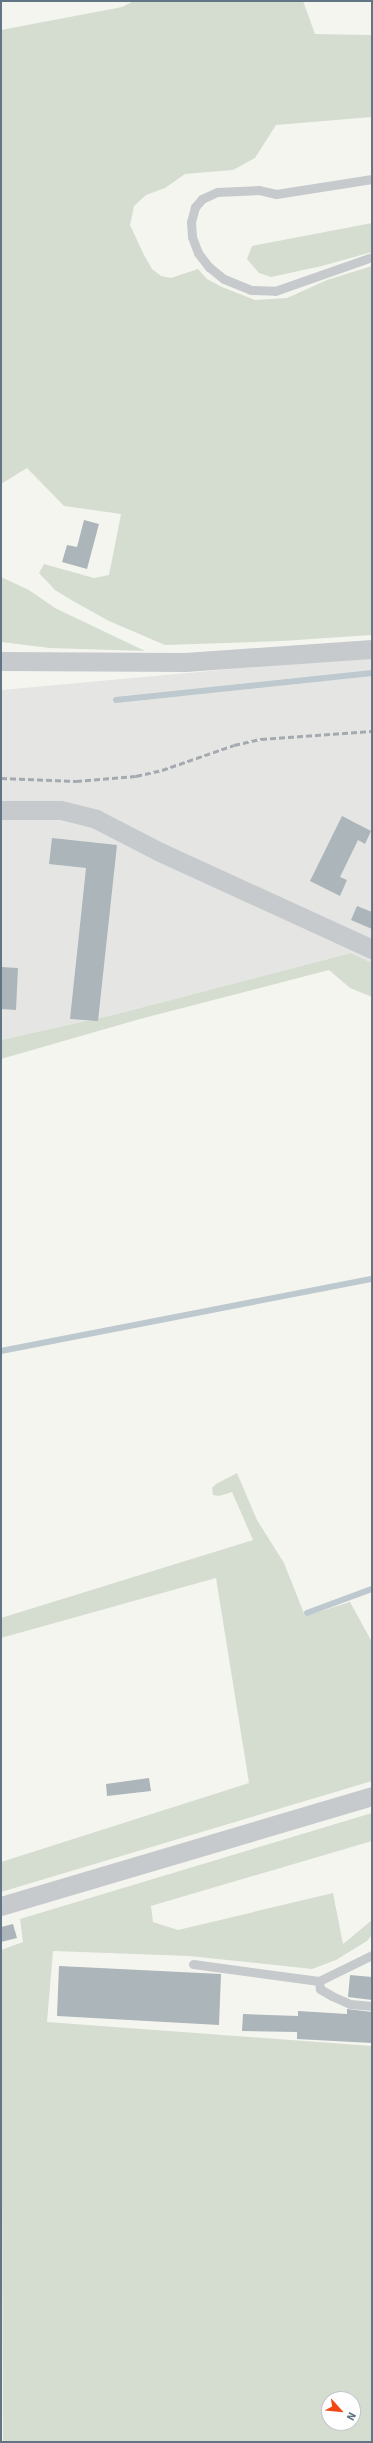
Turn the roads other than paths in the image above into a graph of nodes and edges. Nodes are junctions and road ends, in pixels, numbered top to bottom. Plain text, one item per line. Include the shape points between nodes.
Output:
1 (372, 179) edge
2 (372, 257) edge
3 (372, 649) edge
4 (1, 661) edge
5 (1, 810) edge
6 (372, 949) edge
7 (372, 1796) edge
8 (1, 1906) edge
9 (372, 1956) edge
10 (193, 1964) dead end
11 (319, 1981) junction
12 (372, 2006) edge

1 - 2 lane via 276,194 259,190 217,192 202,199 195,208 191,222 192,237 198,252 209,267 224,279 251,290 275,291
3 - 4 street via 185,662
5 - 6 street via 61,810 96,818 160,852
7 - 8 street
9 - 11 lane
10 - 11 lane
11 - 12 lane via 320,1989 332,1996 350,2004

